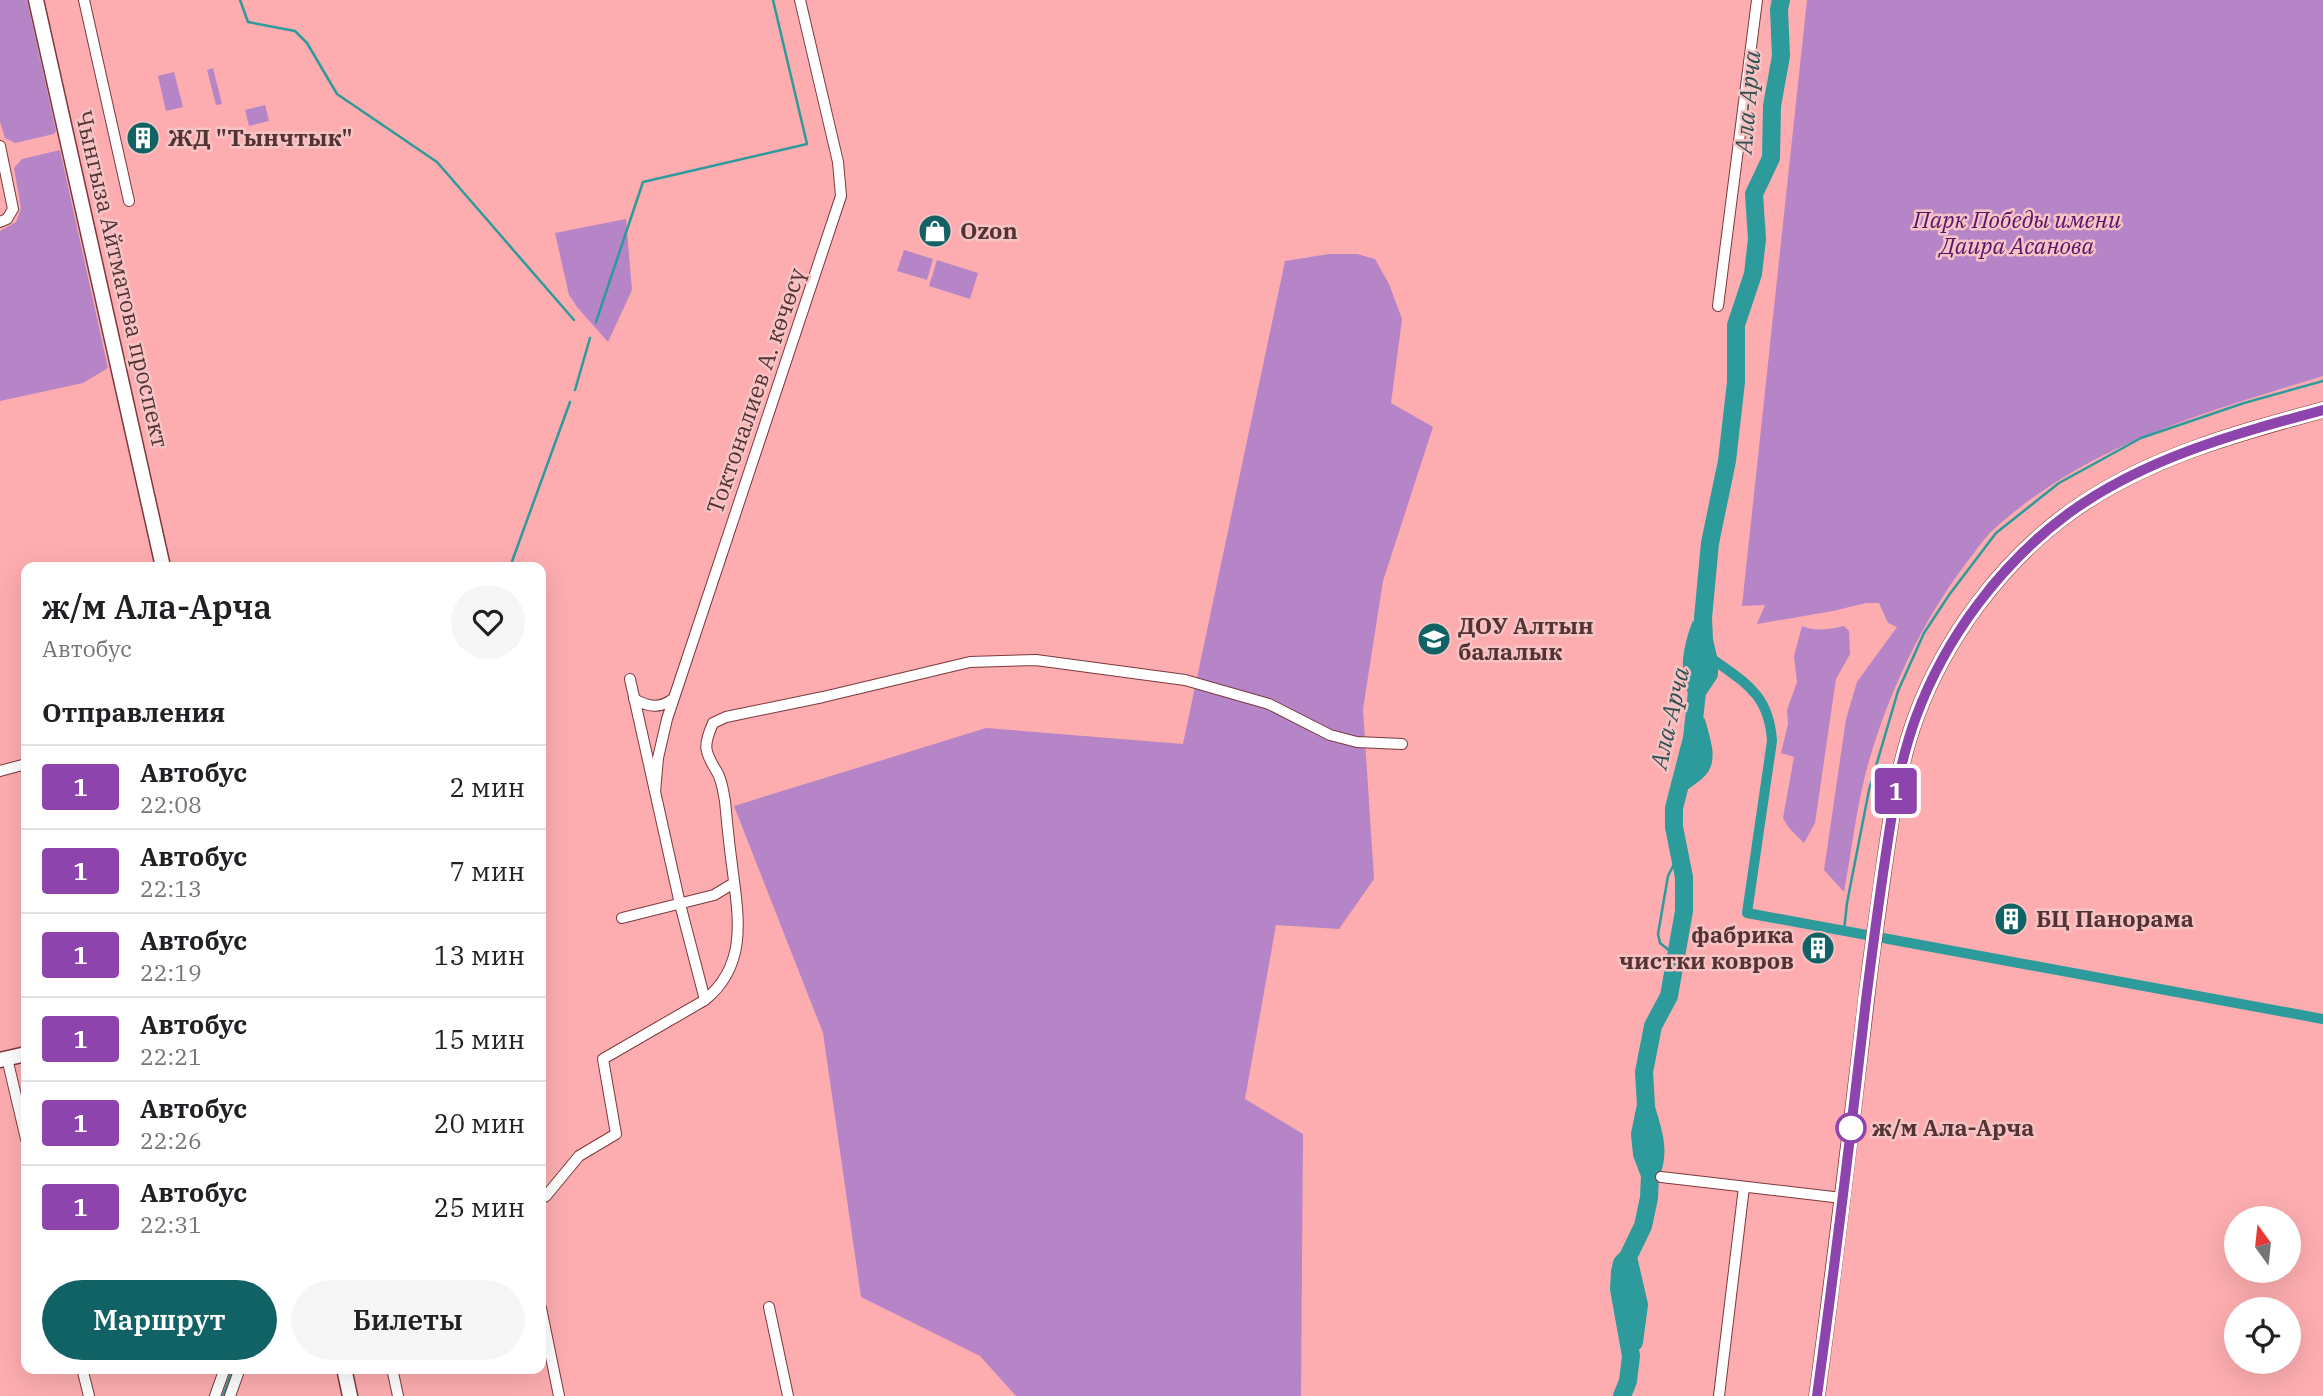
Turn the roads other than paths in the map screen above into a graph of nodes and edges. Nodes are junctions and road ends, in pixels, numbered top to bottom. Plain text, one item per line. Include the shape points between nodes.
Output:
1 (36, 0) edge
2 (84, 0) edge
3 (800, 0) edge
4 (1757, 0) edge
5 (0, 146) edge
6 (129, 201) dead end
7 (0, 222) edge
8 (1718, 306) dead end
9 (2323, 410) edge
10 (162, 562) edge
11 (630, 679) dead end
12 (673, 698) junction
13 (634, 699) junction
14 (1402, 744) dead end
15 (21, 765) edge
16 (0, 771) edge
17 (655, 792) junction
18 (734, 884) junction
19 (680, 904) junction
20 (622, 918) dead end
21 (705, 1000) junction
22 (21, 1055) edge
23 (3, 1059) edge
24 (21, 1122) edge
25 (1661, 1177) dead end
26 (1744, 1187) junction
27 (546, 1196) edge
28 (1842, 1198) junction
29 (769, 1307) dead end
30 (546, 1332) edge
31 (84, 1374) edge
32 (223, 1374) edge
33 (238, 1374) edge
34 (345, 1374) edge
35 (393, 1374) edge
36 (89, 1396) edge
37 (215, 1396) edge
38 (230, 1396) edge
39 (350, 1396) edge
40 (398, 1396) edge
41 (559, 1396) edge
42 (788, 1396) edge
43 (1719, 1396) edge
44 (1817, 1396) edge

1 - 10 main road, Чынгыза Айтматова проспект
2 - 6 street
3 - 12 street, Токтоналиев А. көчөсү via 838,162 839,206
4 - 8 street
5 - 7 street via 13,209
9 - 28 main road via 2215,441 2110,486 2066,515 2000,578 1951,645 1916,717 1893,803
11 - 13 street
12 - 13 street via 652,706
12 - 17 street, Токтоналиев А. көчөсү
13 - 17 street
14 - 18 street via 1357,742 1330,735 1269,704 1185,680 1036,660 970,662 713,723 706,750 725,800
15 - 16 street
17 - 19 street
18 - 19 street via 715,895
18 - 21 street via 737,946 719,988
19 - 20 street
19 - 21 street
21 - 27 street via 603,1059 616,1134 579,1156
22 - 23 main road
23 - 24 street
25 - 26 street
26 - 28 street
26 - 43 street
28 - 44 main road
29 - 42 street
30 - 41 street
31 - 36 street
32 - 37 street
33 - 38 street
34 - 39 main road
35 - 40 street

